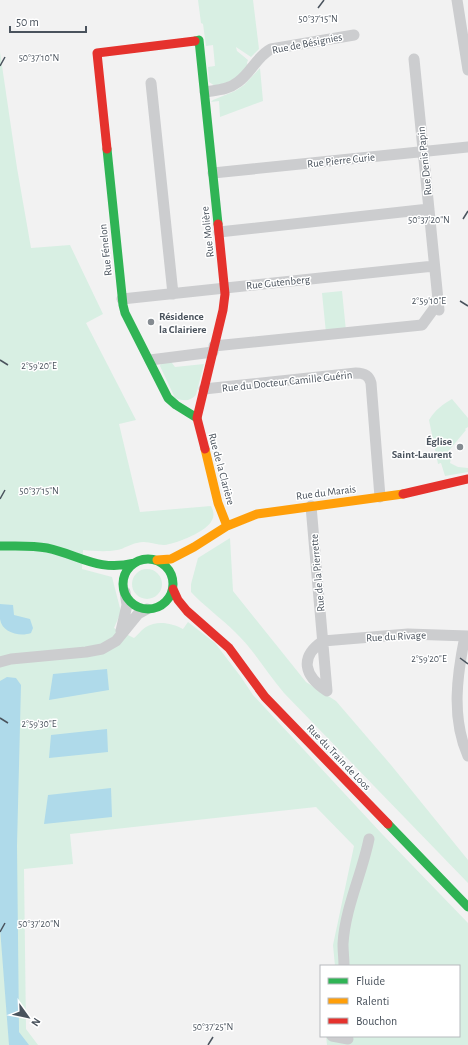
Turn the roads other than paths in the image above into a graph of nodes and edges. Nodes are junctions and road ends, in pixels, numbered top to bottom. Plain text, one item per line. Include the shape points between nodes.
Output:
1 (457, 0) edge
2 (354, 35) dead end
3 (97, 54) joint
4 (414, 59) dead end
5 (468, 70) edge
6 (151, 83) dead end
7 (205, 92) junction
8 (468, 147) edge
9 (423, 152) junction
10 (213, 173) junction
11 (429, 209) junction
12 (219, 232) junction
13 (434, 266) junction
14 (225, 288) junction
15 (173, 294) junction
16 (122, 299) junction
17 (213, 349) junction
18 (150, 360) junction
19 (204, 389) junction
20 (197, 418) junction
21 (468, 480) edge
22 (380, 497) junction
23 (311, 506) junction
24 (227, 526) junction
25 (0, 546) edge
26 (194, 547) junction
27 (156, 560) junction
28 (134, 563) junction
29 (92, 564) junction
30 (173, 579) junction
31 (124, 589) junction
32 (173, 589) junction
33 (150, 609) junction
34 (197, 620) junction
35 (120, 635) junction
36 (467, 636) edge
37 (323, 641) joint
38 (0, 662) edge
39 (468, 756) edge
40 (369, 839) dead end
41 (468, 907) edge
42 (344, 965) edge
43 (336, 1037) edge
44 (348, 1040) edge

1 - 5 street
2 - 7 street, Rue de Bésignies via 271,49 263,54 238,83 228,88
3 - 7 street, Rue Molière via 200,40
3 - 16 street, Rue Fénelon
4 - 9 street, Rue Denis Papin
6 - 15 street
7 - 10 street, Rue Molière
8 - 9 street, Rue Pierre Curie
9 - 10 street, Rue Pierre Curie
9 - 11 street, Rue Denis Papin
10 - 12 street, Rue Molière
11 - 12 street
11 - 13 street, Rue Denis Papin
12 - 14 street, Rue Molière
13 - 14 street, Rue Gutenberg
13 - 17 street, Rue Denis Papin via 438,306 422,325
14 - 15 street, Rue Gutenberg
14 - 17 street, Rue Molière via 223,310
15 - 16 street, Rue Gutenberg
16 - 18 street, Rue Fénelon via 126,313
17 - 18 street
17 - 19 street, Rue Molière
18 - 20 street, Rue Fénelon via 171,401
19 - 20 street, Rue Molière
19 - 22 street, Rue du Docteur Camille Guérin via 356,373 366,375 370,383
20 - 24 street, Rue de la Clarière via 218,503
21 - 22 street, Rue du Marais via 422,491
22 - 23 street, Rue du Marais
23 - 24 street, Rue du Marais via 257,514
23 - 37 street, Rue de la Pierrette
24 - 26 street, Rue du Marais
25 - 29 street via 46,548
26 - 27 street, Rue du Marais via 171,559
26 - 30 street, Rue du Marais
27 - 28 street via 145,559
27 - 30 street via 168,569
28 - 29 street via 121,567
28 - 31 street via 124,578
29 - 31 street via 114,576
30 - 32 street
31 - 33 street via 132,603
31 - 35 street via 127,605
32 - 33 street via 165,603
32 - 34 street, Rue du Train de Loos via 182,604
33 - 34 street, Rue du Train de Loos via 172,609
33 - 35 street via 138,614
34 - 41 street, Rue du Train de Loos via 226,645 270,702
35 - 38 street via 112,644 96,651
36 - 37 street, Rue du Rivage via 408,634
36 - 39 street via 460,663 457,693 459,730
40 - 42 street via 348,912 343,944
43 - 44 street

